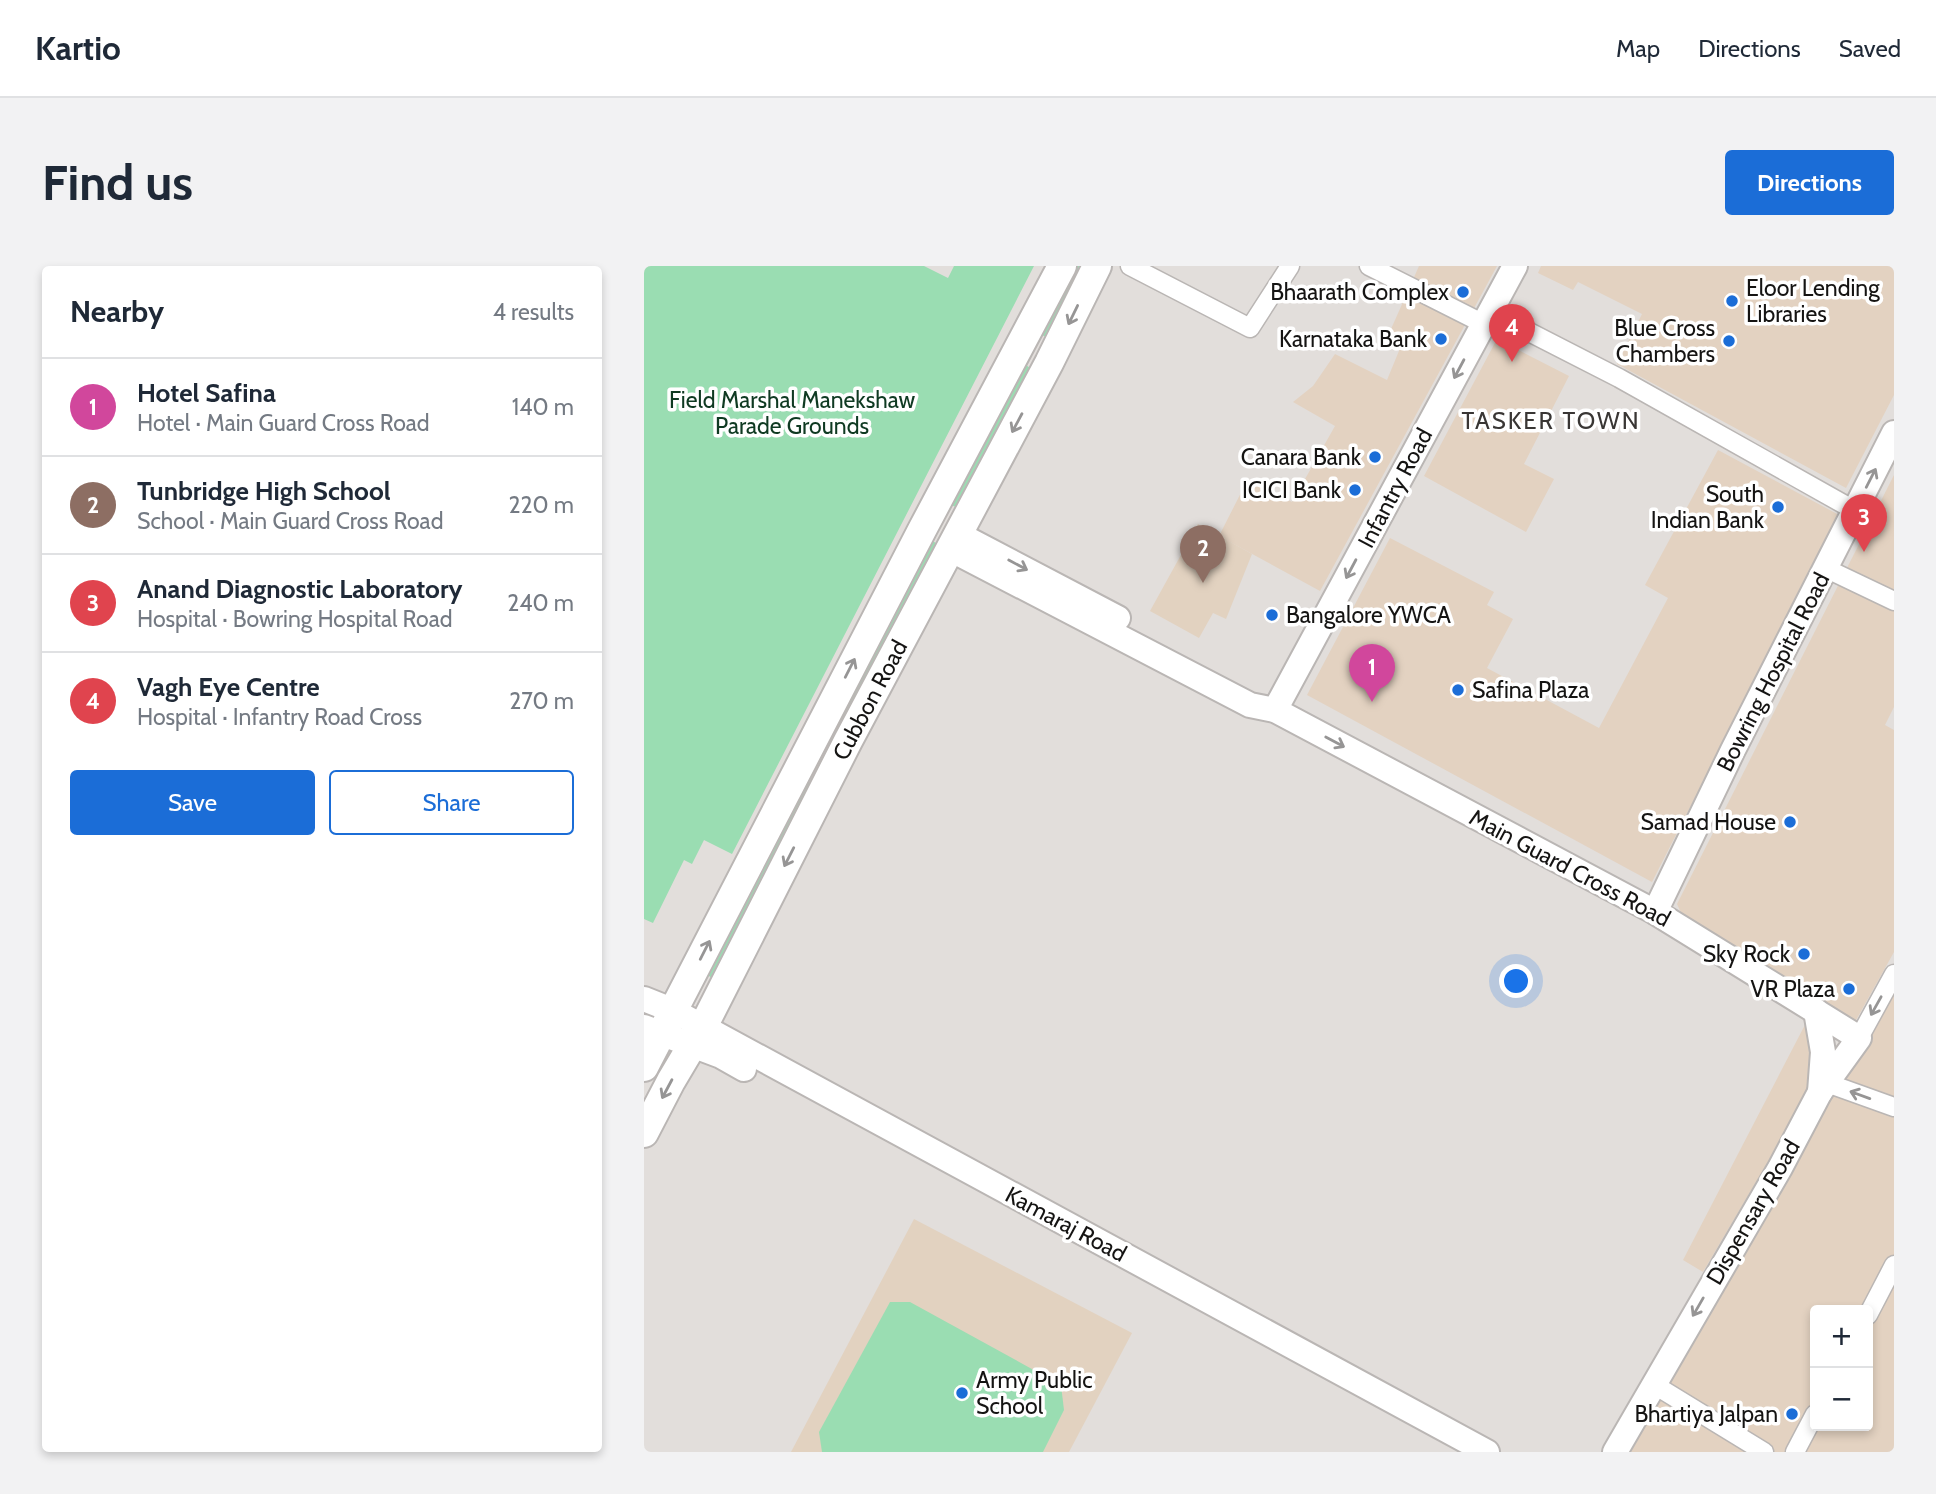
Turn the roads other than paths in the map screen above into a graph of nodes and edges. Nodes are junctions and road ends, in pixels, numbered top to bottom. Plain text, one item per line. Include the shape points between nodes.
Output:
1 (1062, 266) edge
2 (1097, 266) edge
3 (1130, 266) edge
4 (1290, 266) edge
5 (1369, 266) edge
6 (1515, 266) edge
7 (1487, 318) junction
8 (1020, 347) junction
9 (1049, 363) junction
10 (1894, 433) edge
11 (1854, 510) junction
12 (954, 541) junction
13 (1825, 568) junction
14 (995, 574) junction
15 (930, 586) junction
16 (1894, 601) edge
17 (1275, 710) junction
18 (806, 755) junction
19 (832, 772) junction
20 (1654, 912) junction
21 (1894, 974) edge
22 (644, 999) edge
23 (1816, 1011) junction
24 (660, 1024) edge
25 (697, 1036) junction
26 (1859, 1038) junction
27 (644, 1067) edge
28 (1823, 1088) junction
29 (1894, 1107) edge
30 (644, 1133) edge
31 (921, 1155) junction
32 (1892, 1276) edge
33 (1873, 1307) edge
34 (1653, 1384) junction
35 (1810, 1424) edge
36 (1457, 1452) edge
37 (1487, 1452) edge
38 (1615, 1452) edge
39 (1764, 1452) edge
40 (1795, 1452) edge

1 - 8 main road, Cubbon Road
2 -> 9 main road, Cubbon Road
3 - 4 street via 1250,328
5 - 7 street
6 - 7 street, Infantry Road
7 - 11 street via 1619,378
7 -> 17 street, Infantry Road
8 - 9 main road
18 -> 8 main road, Cubbon Road
9 -> 12 main road, Cubbon Road
11 -> 10 street, Bowring Hospital Road
11 - 13 street, Bowring Hospital Road
12 - 14 street, Main Guard Cross Road
12 - 15 main road, Cubbon Road
12 -> 17 street, Main Guard Cross Road via 1257,692
13 - 16 street
13 - 20 street, Bowring Hospital Road
14 - 15 street via 954,573
14 - 17 street, Main Guard Cross Road via 1250,705
15 - 19 main road, Cubbon Road
17 -> 20 street, Main Guard Cross Road
18 - 19 main road
24 -> 18 main road, Cubbon Road
19 -> 25 main road, Cubbon Road
20 - 23 street, Main Guard Cross Road
21 -> 26 street, Dispensary Road
22 - 24 street, Kamaraj Road
23 - 26 street, Main Guard Cross Road
23 - 28 street
24 - 25 street, Kamaraj Road
24 - 27 main road, Cubbon Road
25 -> 30 main road, Cubbon Road
25 - 31 street, Kamaraj Road
26 - 28 street, Dispensary Road
29 -> 28 street
28 -> 34 street, Dispensary Road
31 - 36 street, Kamaraj Road
31 - 37 street, Kamaraj Road
32 - 33 street
34 - 38 street, Dispensary Road
34 - 39 street
35 - 40 street

